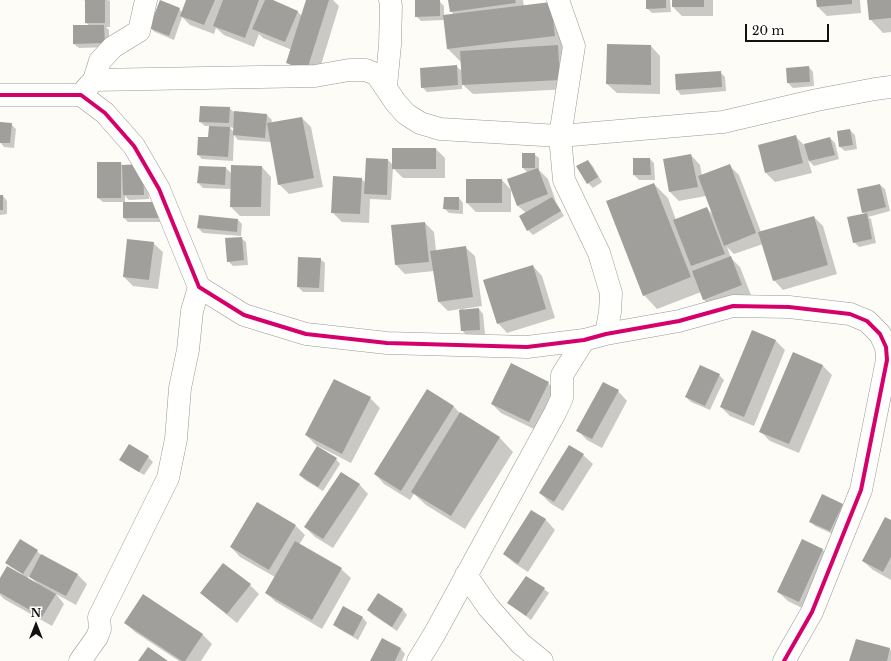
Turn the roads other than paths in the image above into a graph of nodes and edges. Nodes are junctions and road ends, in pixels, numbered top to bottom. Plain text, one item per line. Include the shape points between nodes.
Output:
1 (146, 0) edge
2 (390, 0) edge
3 (558, 0) edge
4 (386, 86) junction
5 (88, 87) junction
6 (891, 87) edge
7 (0, 95) edge
8 (560, 136) junction
9 (199, 287) junction
10 (606, 334) junction
11 (584, 340) junction
12 (527, 347) junction
13 (562, 375) junction
14 (466, 575) junction
15 (80, 661) edge
16 (418, 661) edge
17 (542, 661) edge
18 (784, 661) edge

1 - 5 street via 139,31 113,47 100,61
2 - 4 street via 390,45
3 - 8 street via 574,46
4 - 5 street via 377,75 366,70 349,70 315,76
4 - 8 street via 406,114 420,123 440,129
5 - 7 street
5 - 9 street via 105,113 134,146 159,189
6 - 8 street via 817,100 723,122
8 - 10 street via 564,180 599,253 611,293
9 - 12 street via 244,315 306,334 387,344
9 - 15 street via 192,310 188,350 180,388 176,439 168,478 99,617 98,637
10 - 11 street
10 - 18 street via 679,321 733,306 788,307 850,314 866,321 880,334 886,347 887,360 861,490 812,612
11 - 12 street
11 - 13 street
12 - 13 street via 550,359
13 - 14 street via 562,398 555,413
14 - 16 street
14 - 17 street via 488,607 521,644

